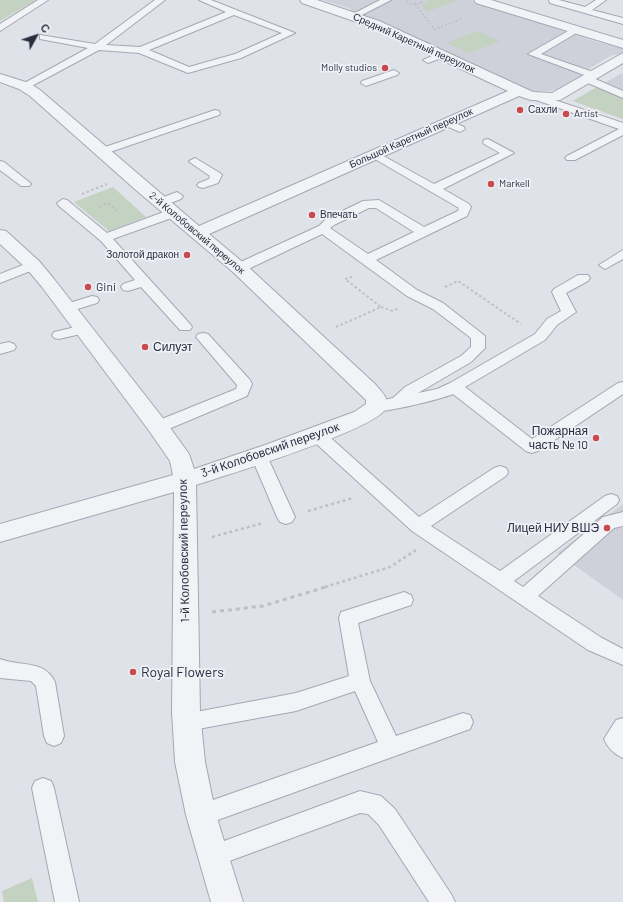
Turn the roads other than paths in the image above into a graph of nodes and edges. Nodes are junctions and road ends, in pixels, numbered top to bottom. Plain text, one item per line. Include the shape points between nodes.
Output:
1 (44, 0) edge
2 (161, 0) edge
3 (203, 0) edge
4 (306, 0) edge
5 (387, 0) edge
6 (480, 0) edge
7 (602, 0) edge
8 (553, 1) edge
9 (587, 10) junction
10 (234, 12) junction
11 (353, 16) junction
12 (623, 22) edge
13 (2, 29) edge
14 (575, 30) junction
15 (43, 37) dead end
16 (623, 44) edge
17 (97, 47) junction
18 (141, 50) junction
19 (441, 55) junction
20 (623, 57) edge
21 (428, 60) dead end
22 (394, 72) dead end
23 (590, 77) junction
24 (0, 78) edge
25 (366, 83) dead end
26 (24, 86) junction
27 (519, 91) junction
28 (623, 95) edge
29 (540, 98) junction
30 (215, 113) dead end
31 (623, 127) edge
32 (623, 131) edge
33 (488, 142) dead end
34 (103, 151) junction
35 (374, 155) junction
36 (570, 158) dead end
37 (195, 161) dead end
38 (0, 164) edge
39 (25, 184) dead end
40 (203, 185) dead end
41 (434, 189) junction
42 (177, 196) dead end
43 (63, 202) dead end
44 (167, 208) junction
45 (323, 229) junction
46 (423, 232) junction
47 (198, 233) junction
48 (0, 235) edge
49 (105, 238) junction
50 (623, 254) edge
51 (372, 262) junction
52 (33, 265) junction
53 (605, 265) dead end
54 (239, 268) junction
55 (583, 278) dead end
56 (0, 279) edge
57 (144, 281) junction
58 (128, 287) dead end
59 (92, 300) dead end
60 (68, 308) junction
61 (185, 327) dead end
62 (84, 330) junction
63 (59, 335) dead end
64 (203, 336) dead end
65 (623, 387) edge
66 (455, 388) junction
67 (398, 402) junction
68 (376, 407) junction
69 (158, 427) junction
70 (317, 435) junction
71 (259, 456) junction
72 (500, 472) dead end
73 (185, 480) junction
74 (611, 500) dead end
75 (286, 517) dead end
76 (623, 519) edge
77 (418, 526) junction
78 (0, 533) edge
79 (500, 581) junction
80 (524, 597) junction
81 (404, 600) dead end
82 (623, 657) edge
83 (0, 668) edge
84 (360, 681) junction
85 (187, 722) junction
86 (463, 722) dead end
87 (623, 727) edge
88 (54, 736) dead end
89 (391, 747) junction
90 (623, 748) edge
91 (43, 788) dead end
92 (201, 815) junction
93 (213, 856) junction
94 (67, 902) edge
95 (227, 902) edge
96 (443, 902) edge

1 - 13 lane
2 - 17 lane
3 - 10 lane
4 - 11 street, Средний Каретный переулок
5 - 11 lane
6 - 14 street
7 - 9 lane
8 - 9 lane
9 - 12 lane
10 - 18 lane
10 - 18 lane via 290,33 238,56 188,70
11 - 19 street, Средний Каретный переулок
14 - 16 street
14 - 23 lane via 533,54
15 - 17 lane
17 - 18 lane
17 - 26 lane
19 - 21 lane
19 - 27 street, Средний Каретный переулок
20 - 23 street
22 - 25 lane
23 - 28 lane
23 - 29 street via 555,97
24 - 26 street, 2-й Колобовский переулок
26 - 34 street, 2-й Колобовский переулок
27 - 29 street
27 - 35 street, Большой Каретный переулок via 454,126
29 - 31 lane
30 - 34 lane
32 - 36 lane
33 - 41 lane via 508,153
34 - 44 street, 2-й Колобовский переулок
35 - 41 lane
35 - 47 street, Большой Каретный переулок
37 - 40 lane via 216,175 214,181
38 - 39 lane
41 - 46 lane via 465,207 463,213
42 - 44 lane
43 - 49 lane
44 - 47 street, 2-й Колобовский переулок
44 - 49 lane
45 - 46 lane via 330,222 367,204 379,204
45 - 51 lane
45 - 54 lane
46 - 51 lane
47 - 54 street, 2-й Колобовский переулок
48 - 52 street, 1-й Колобовский переулок
49 - 57 lane
50 - 53 lane
51 - 67 lane via 412,293 438,306 478,336 478,348 466,359 410,391
52 - 56 lane
52 - 60 street, 1-й Колобовский переулок
54 - 68 street, 2-й Колобовский переулок via 370,391 376,399
55 - 66 lane via 560,292 569,312 552,322 540,337
57 - 58 lane
57 - 61 lane
59 - 60 lane
60 - 62 street, 1-й Колобовский переулок
62 - 63 lane
62 - 69 street, 1-й Колобовский переулок
64 - 69 lane via 245,384 242,392
65 - 66 lane via 532,448
66 - 67 lane
67 - 68 lane
68 - 70 street, 3-й Колобовский переулок via 362,417
69 - 73 street, 1-й Колобовский переулок via 181,460
70 - 71 street, 3-й Колобовский переулок
70 - 77 lane
71 - 73 street, 3-й Колобовский переулок
71 - 75 lane
72 - 77 lane
73 - 78 street, 3-й Колобовский переулок
73 - 85 street, 1-й Колобовский переулок
74 - 79 lane
76 - 80 lane via 609,522
77 - 79 lane
79 - 80 lane
80 - 82 lane via 595,644
81 - 84 lane via 348,618
83 - 88 lane via 4,671 35,673 45,682
84 - 85 lane via 296,702
84 - 89 lane
85 - 92 street, 1-й Колобовский переулок via 190,762
86 - 89 lane
87 - 90 lane via 614,739
89 - 92 lane
91 - 94 lane
92 - 93 street, 1-й Колобовский переулок
93 - 95 street, 1-й Колобовский переулок
93 - 96 lane via 360,802 372,804 386,817

